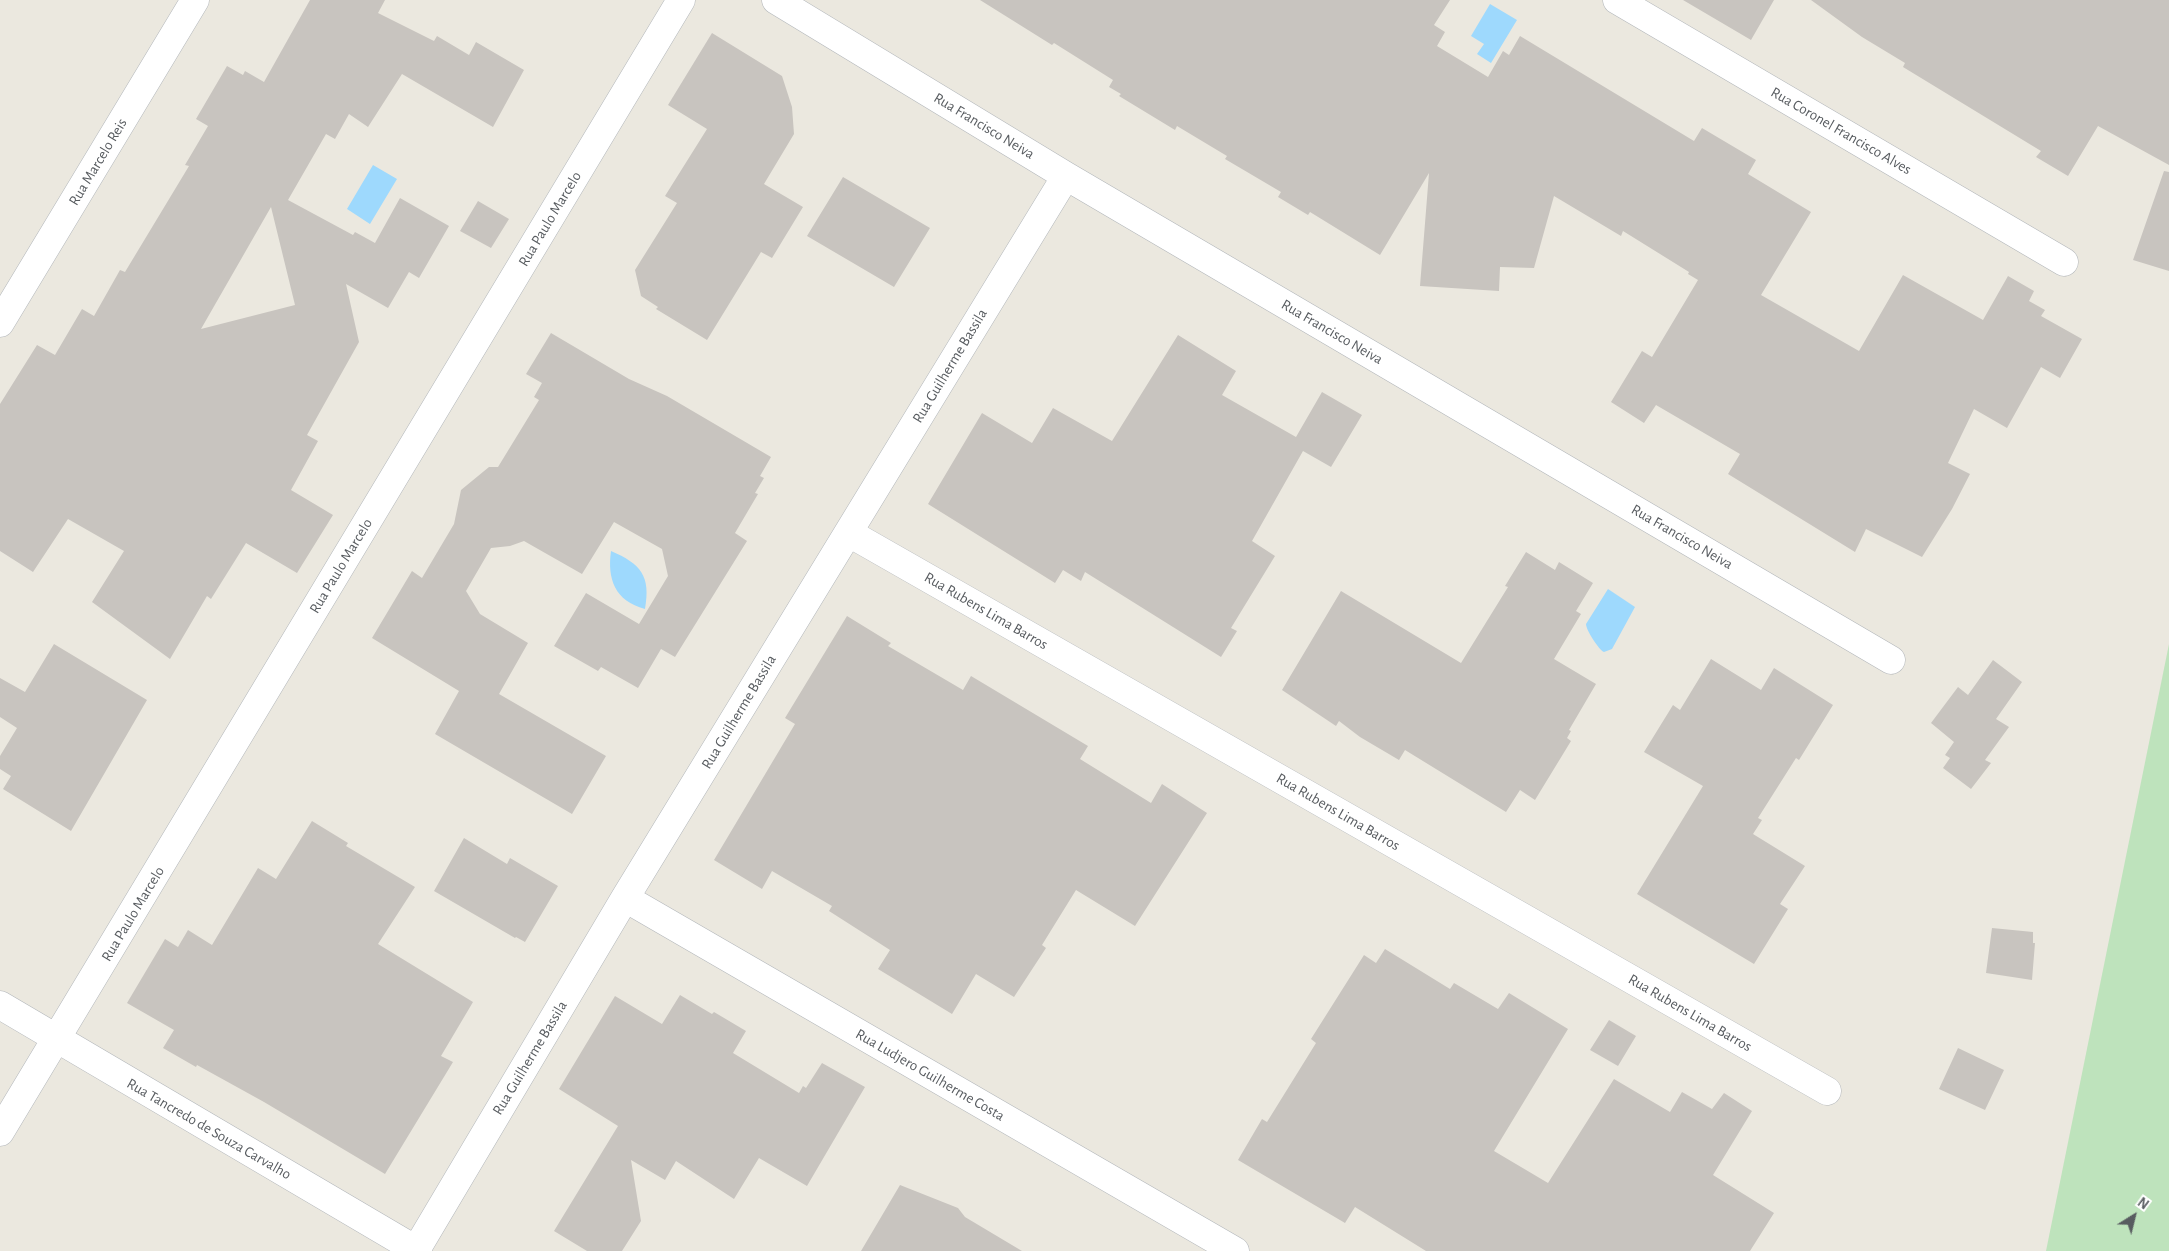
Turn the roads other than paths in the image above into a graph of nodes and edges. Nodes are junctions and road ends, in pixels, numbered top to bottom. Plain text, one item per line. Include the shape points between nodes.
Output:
1 (196, 0) edge
2 (681, 0) edge
3 (776, 0) edge
4 (1617, 0) edge
5 (1066, 176) junction
6 (2064, 262) dead end
7 (0, 323) edge
8 (849, 533) junction
9 (1891, 660) dead end
10 (625, 898) junction
11 (0, 1005) edge
12 (57, 1040) junction
13 (1827, 1091) dead end
14 (0, 1132) edge
15 (417, 1250) edge
16 (1235, 1251) edge

1 - 7 street, Rua Marcelo Reis
2 - 12 street, Rua Paulo Marcelo
3 - 5 street, Rua Francisco Neiva
4 - 6 street, Rua Coronel Francisco Alves
5 - 8 street, Rua Guilherme Bassila
5 - 9 street, Rua Francisco Neiva
8 - 10 street, Rua Guilherme Bassila
8 - 13 street, Rua Rubens Lima Barros
10 - 15 street, Rua Guilherme Bassila
10 - 16 street, Rua Ludjero Guilherme Costa
11 - 12 street, Rua Tancredo de Souza Carvalho
12 - 14 street, Rua Paulo Marcelo
12 - 15 street, Rua Tancredo de Souza Carvalho

